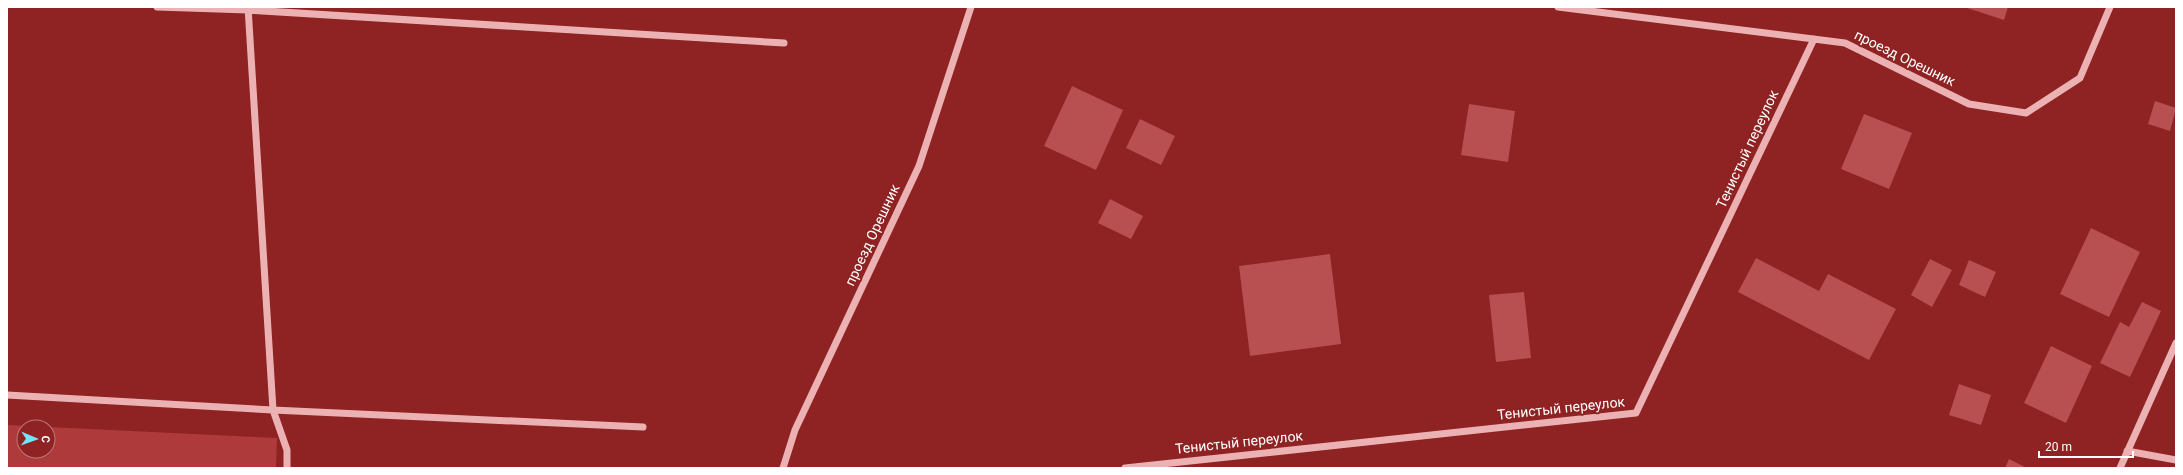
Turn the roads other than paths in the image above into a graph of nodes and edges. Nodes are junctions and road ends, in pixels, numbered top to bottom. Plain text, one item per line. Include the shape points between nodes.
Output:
1 (157, 7) edge
2 (970, 7) edge
3 (1558, 7) edge
4 (2110, 7) edge
5 (248, 8) edge
6 (1814, 39) junction
7 (784, 43) dead end
8 (2176, 343) edge
9 (7, 395) edge
10 (273, 410) junction
11 (644, 427) dead end
12 (2127, 451) junction
13 (2176, 460) edge
14 (287, 468) edge
15 (783, 468) edge
16 (1125, 468) edge
17 (2120, 468) edge

1 - 5 street
2 - 15 street, проезд Орешник via 919,166 795,430
3 - 6 street, проезд Орешник
4 - 6 street, проезд Орешник via 2080,78 2026,113 1969,104 1845,43
5 - 7 street
5 - 10 street
6 - 16 street, Тенистый переулок via 1636,413
8 - 12 street
9 - 10 street
10 - 11 street
10 - 14 street via 287,450
12 - 13 street
12 - 17 street

